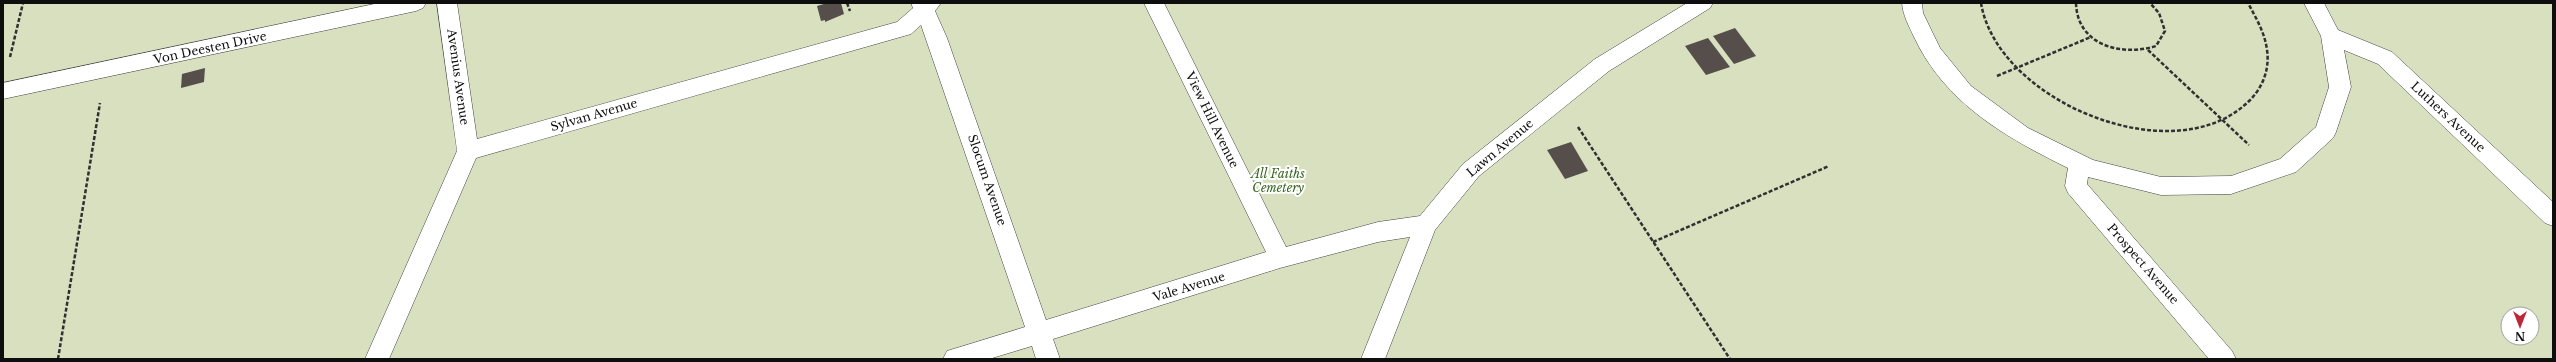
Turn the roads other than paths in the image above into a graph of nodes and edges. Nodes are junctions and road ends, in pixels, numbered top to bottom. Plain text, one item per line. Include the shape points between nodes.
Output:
1 (416, 3) edge
2 (447, 3) edge
3 (1154, 3) edge
4 (1703, 3) edge
5 (1912, 3) edge
6 (2314, 3) edge
7 (925, 5) edge
8 (2331, 36) junction
9 (3, 91) edge
10 (468, 151) junction
11 (2079, 164) junction
12 (2553, 216) edge
13 (1426, 226) junction
14 (1280, 258) junction
15 (1040, 333) junction
16 (377, 359) edge
17 (955, 359) edge
18 (1048, 359) edge
19 (1373, 359) edge
20 (2224, 359) edge

1 - 9 lane, Von Deesten Drive
2 - 10 lane, Avenius Avenue
3 - 14 lane, View Hill Avenue
4 - 13 lane, Lawn Avenue via 1602,66 1471,170
5 - 11 lane via 1913,13 1932,53 1964,92 2020,134
6 - 8 lane
7 - 10 lane, Sylvan Avenue via 904,28
7 - 15 lane, Slocum Avenue
8 - 11 lane via 2340,86 2325,132 2288,166 2231,185 2161,186
8 - 12 lane, Luthers Avenue via 2385,58
10 - 16 lane
11 - 20 lane, Prospect Avenue via 2076,186
13 - 14 lane, Vale Avenue via 1378,232
13 - 19 lane, Lawn Avenue
14 - 15 lane, Vale Avenue
15 - 17 lane, Vale Avenue
15 - 18 lane, Slocum Avenue

